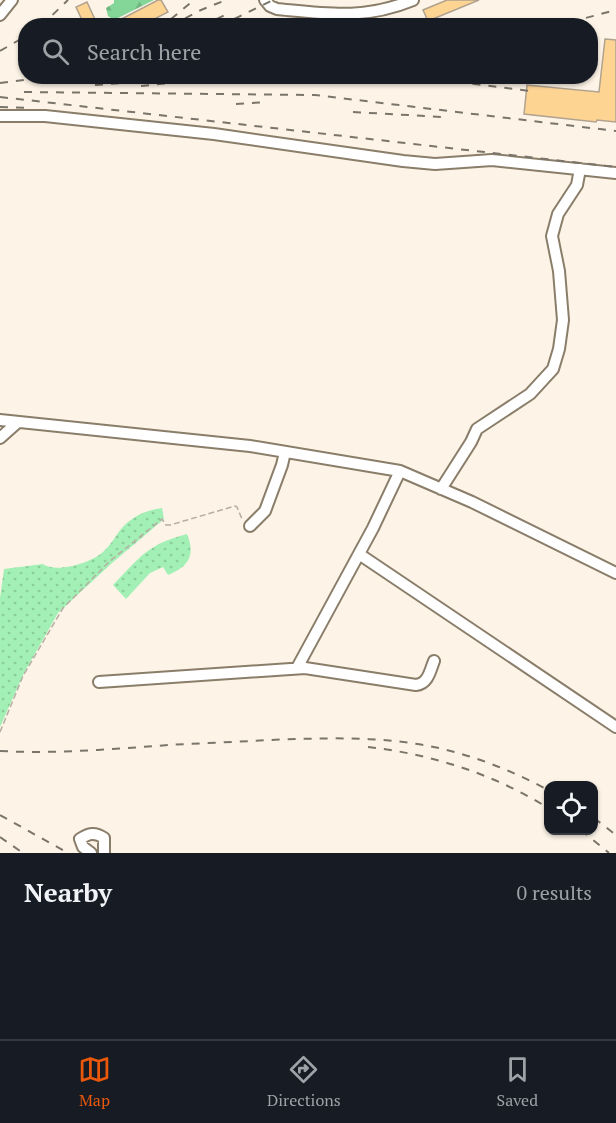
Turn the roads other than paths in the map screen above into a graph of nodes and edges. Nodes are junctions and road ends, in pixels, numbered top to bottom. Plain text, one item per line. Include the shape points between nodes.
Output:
1 (12, 0) edge
2 (265, 0) edge
3 (413, 0) edge
4 (0, 15) edge
5 (0, 116) edge
6 (580, 169) junction
7 (616, 173) edge
8 (0, 420) edge
9 (18, 422) junction
10 (0, 438) edge
11 (285, 452) junction
12 (400, 471) junction
13 (441, 489) junction
14 (250, 526) road end
15 (359, 554) junction
16 (616, 573) edge
17 (434, 662) dead end
18 (297, 668) junction
19 (99, 682) dead end
20 (616, 727) edge
21 (91, 853) edge
22 (104, 853) edge

1 - 4 street
2 - 3 street via 277,9 342,15 387,9
5 - 6 street via 45,116 214,134 403,162 492,160
6 - 7 street
6 - 13 street via 577,185 558,214 552,236 563,320 553,369 530,394 477,429
8 - 9 street
9 - 10 street
9 - 11 street
11 - 12 street
11 - 14 street via 265,511
12 - 13 street
12 - 15 street
13 - 16 street
15 - 18 street
15 - 20 street
17 - 18 street via 426,680 416,685
18 - 19 street
21 - 22 street via 80,839 96,833 104,838

